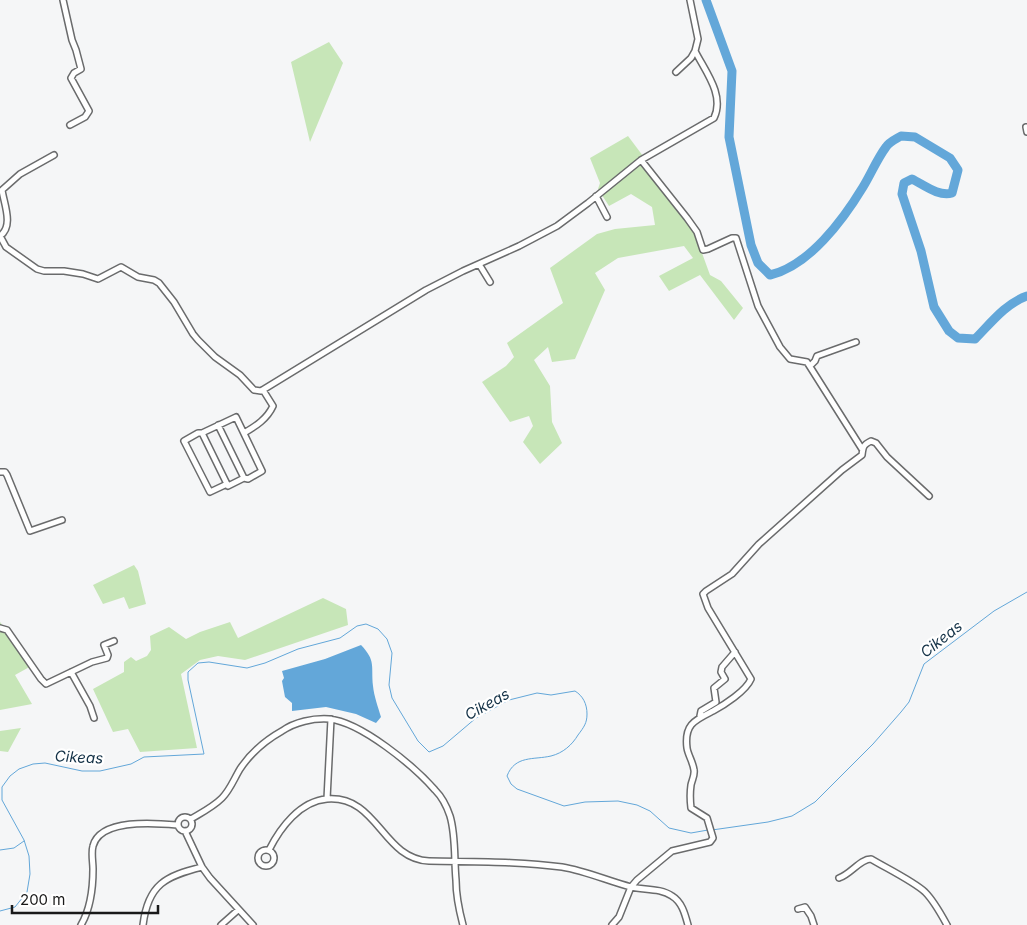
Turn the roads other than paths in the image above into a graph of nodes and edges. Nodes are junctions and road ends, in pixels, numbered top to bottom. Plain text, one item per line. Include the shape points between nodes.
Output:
1 (64, 0) edge
2 (690, 0) edge
3 (695, 51) junction
4 (676, 72) dead end
5 (70, 125) dead end
6 (54, 155) dead end
7 (641, 160) junction
8 (596, 196) junction
9 (607, 217) dead end
10 (0, 236) edge
11 (479, 264) junction
12 (490, 282) dead end
13 (856, 342) dead end
14 (810, 366) junction
15 (264, 390) junction
16 (218, 425) junction
17 (202, 433) junction
18 (244, 433) junction
19 (862, 449) junction
20 (0, 472) edge
21 (244, 478) junction
22 (227, 484) junction
23 (929, 496) dead end
24 (62, 520) dead end
25 (0, 628) edge
26 (114, 641) dead end
27 (735, 652) junction
28 (71, 672) junction
29 (700, 716) junction
30 (94, 718) dead end
31 (330, 719) junction
32 (327, 799) junction
33 (191, 819) junction
34 (177, 824) junction
35 (185, 831) junction
36 (269, 850) dead end
37 (455, 862) junction
38 (202, 867) junction
39 (839, 878) dead end
40 (632, 887) junction
41 (798, 909) dead end
42 (238, 910) junction
43 (81, 925) edge
44 (143, 925) edge
45 (221, 925) edge
46 (253, 925) edge
47 (463, 925) edge
48 (612, 925) edge
49 (688, 925) edge
50 (814, 925) edge
51 (946, 925) edge

1 - 5 street via 81,69 71,78 89,110 85,117
2 - 3 street via 698,39
3 - 4 street
3 - 7 street via 718,98 718,110 714,118
6 - 10 street via 20,174 2,190 8,225
7 - 8 street
7 - 14 street via 688,218 704,250 736,238 758,306 777,341 790,359 805,361
8 - 9 street
8 - 11 street via 558,226
10 - 15 street via 9,250 44,271 82,274 98,280 121,267 138,277 154,280 166,290 206,349 254,390
11 - 12 street
11 - 15 street via 419,294
13 - 14 street via 817,356
14 - 19 street
15 - 18 street via 273,406 259,424
16 - 17 street
16 - 18 street via 236,417
16 - 21 street
17 - 22 street
17 - 22 street via 184,441 210,492
18 - 21 street via 262,471
19 - 23 street via 874,441 886,457
19 - 27 street via 859,458 759,544 732,574 703,594
20 - 24 street via 7,475 30,531
21 - 22 street
25 - 28 street via 6,630 44,682
26 - 28 street via 103,646 108,658
27 - 29 street via 722,667 725,679 714,688 716,702 701,711
27 - 29 street via 750,676 749,683 716,710
28 - 30 street
29 - 40 street via 691,724 687,736 687,749 694,770 690,803 691,808 707,818 713,838 710,842 672,851
31 - 32 street
31 - 33 street via 310,720 287,728 265,742 248,760 223,797
31 - 37 street via 372,737 436,790 450,818
32 - 36 street via 310,804 295,815 285,824
32 - 37 street via 348,802 364,810 407,856
33 - 34 street via 181,817
33 - 35 street via 192,826
34 - 35 street
34 - 43 street via 131,824 107,830 96,839 92,852 90,902
35 - 38 street
37 - 40 street via 562,867
37 - 47 street via 456,894
38 - 42 street
38 - 44 street via 170,877 157,887 147,905
39 - 51 street via 863,860 871,859 918,886
40 - 48 street
40 - 49 street via 670,894 680,904
41 - 50 street via 805,907
42 - 45 street
42 - 46 street

